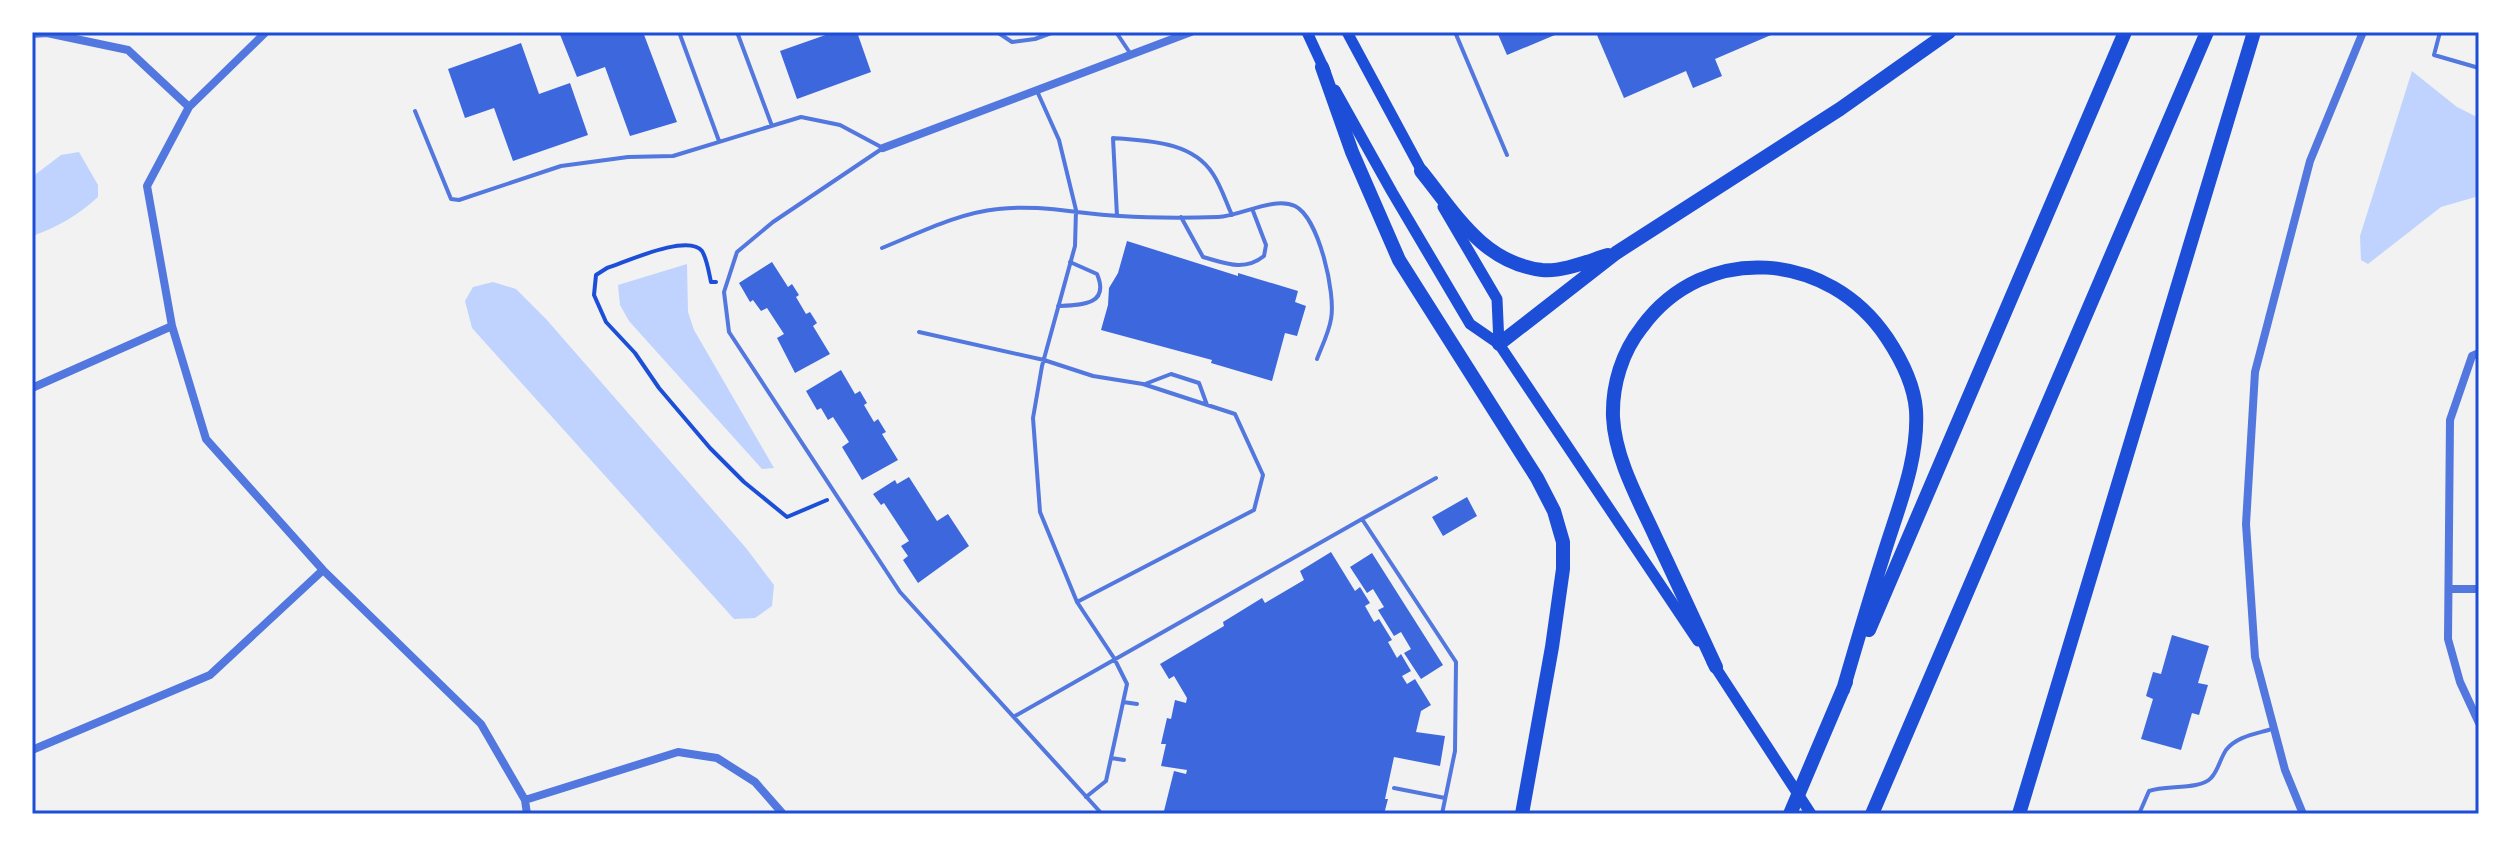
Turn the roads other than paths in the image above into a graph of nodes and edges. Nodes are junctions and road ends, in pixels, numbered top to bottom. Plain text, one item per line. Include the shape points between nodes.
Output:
1 (266, 32) edge
2 (679, 32) edge
3 (737, 32) edge
4 (997, 32) edge
5 (1054, 32) edge
6 (1116, 32) edge
7 (1191, 32) edge
8 (1307, 32) edge
9 (1347, 32) edge
10 (1455, 32) edge
11 (1949, 32) edge
12 (2125, 32) edge
13 (2207, 32) edge
14 (2254, 32) edge
15 (2363, 32) edge
16 (2440, 32) edge
17 (32, 34) edge
18 (1131, 56) junction
19 (1322, 67) junction
20 (2479, 68) edge
21 (1037, 91) junction
22 (189, 107) junction
23 (415, 111) dead end
24 (772, 126) junction
25 (719, 141) junction
26 (883, 148) junction
27 (1507, 155) dead end
28 (1421, 171) junction
29 (1076, 210) junction
30 (1253, 211) junction
31 (1117, 216) junction
32 (1232, 216) junction
33 (1181, 217) junction
34 (882, 248) dead end
35 (1616, 253) junction
36 (1070, 262) junction
37 (1058, 306) junction
38 (172, 326) junction
39 (919, 332) dead end
40 (1499, 344) junction
41 (2479, 353) edge
42 (1317, 359) dead end
43 (1044, 360) junction
44 (1143, 384) junction
45 (32, 388) edge
46 (1207, 405) junction
47 (1436, 478) dead end
48 (1362, 519) junction
49 (323, 570) junction
50 (2449, 589) junction
51 (2479, 589) edge
52 (1077, 602) junction
53 (1114, 658) junction
54 (1716, 667) junction
55 (1843, 690) junction
56 (1123, 702) junction
57 (1137, 704) dead end
58 (1015, 716) junction
59 (2479, 723) edge
60 (2274, 728) junction
61 (32, 750) edge
62 (1111, 758) junction
63 (1124, 760) dead end
64 (1394, 788) dead end
65 (1086, 797) junction
66 (1445, 798) junction
67 (525, 800) junction
68 (527, 814) edge
69 (783, 814) edge
70 (1102, 814) edge
71 (1442, 814) edge
72 (1522, 814) edge
73 (1790, 814) edge
74 (1811, 814) edge
75 (1872, 814) edge
76 (2019, 814) edge
77 (2139, 814) edge
78 (2303, 814) edge

1 - 22 street
2 - 25 lane
3 - 24 lane
4 - 5 lane via 1012,42
6 - 18 lane
7 - 18 street
8 - 19 main road
9 - 28 main road
10 - 27 lane
11 - 35 highway
12 - 55 highway
13 - 75 highway
14 - 76 highway
15 - 60 street via 2310,161 2255,372 2246,524 2255,657
16 - 20 lane via 2434,55
17 - 22 street via 128,50
18 - 21 street
19 - 40 main road via 1470,324
19 - 72 highway via 1399,260 1537,478 1563,542 1554,634
21 - 26 street
21 - 29 lane via 1059,140
22 - 38 street via 147,186
23 - 25 lane via 451,199 459,200 561,166 673,156
24 - 25 lane
24 - 26 lane via 801,117 840,125
26 - 58 lane via 737,252 724,292 729,332 900,592
28 - 35 highway via 1491,253 1544,270
28 - 40 main road via 1497,299
29 - 31 lane
29 - 34 lane via 998,209 945,222
29 - 36 lane
30 - 32 lane
30 - 33 lane via 1266,245 1264,256 1241,267 1203,257
30 - 42 lane via 1272,204 1298,207 1319,242 1332,292 1331,318
31 - 32 lane via 1113,138 1159,142 1188,152 1212,171
31 - 33 lane
32 - 33 lane
35 - 40 highway
36 - 37 lane
36 - 37 lane via 1097,274 1100,294 1081,305
37 - 43 lane
38 - 45 street
38 - 49 street via 206,439
39 - 43 lane
40 - 54 main road
41 - 50 street via 2472,356 2450,420
43 - 44 lane via 1093,376
43 - 52 lane via 1033,418 1040,512
44 - 46 lane
44 - 46 lane via 1171,374 1199,383
46 - 52 lane via 1235,414 1263,475 1254,510
47 - 48 lane
48 - 53 lane
48 - 66 lane via 1456,662 1455,751
49 - 61 street via 210,675
49 - 67 street via 481,724
50 - 51 street
50 - 59 street via 2448,639
52 - 53 lane
53 - 56 lane via 1127,684
53 - 58 lane
54 - 55 highway via 1619,447 1613,418 1620,365 1638,331 1674,292 1735,269 1798,272 1829,284 1879,326 1909,379 1916,408 1908,477
54 - 74 main road
55 - 73 highway
56 - 57 lane
56 - 62 lane
58 - 65 lane
60 - 77 lane via 2239,739 2211,779 2200,785 2149,791
60 - 78 street
62 - 63 lane
62 - 65 lane via 1106,781
64 - 66 lane
65 - 70 lane
66 - 71 lane
67 - 68 street
67 - 69 street via 678,752 717,758 755,782

